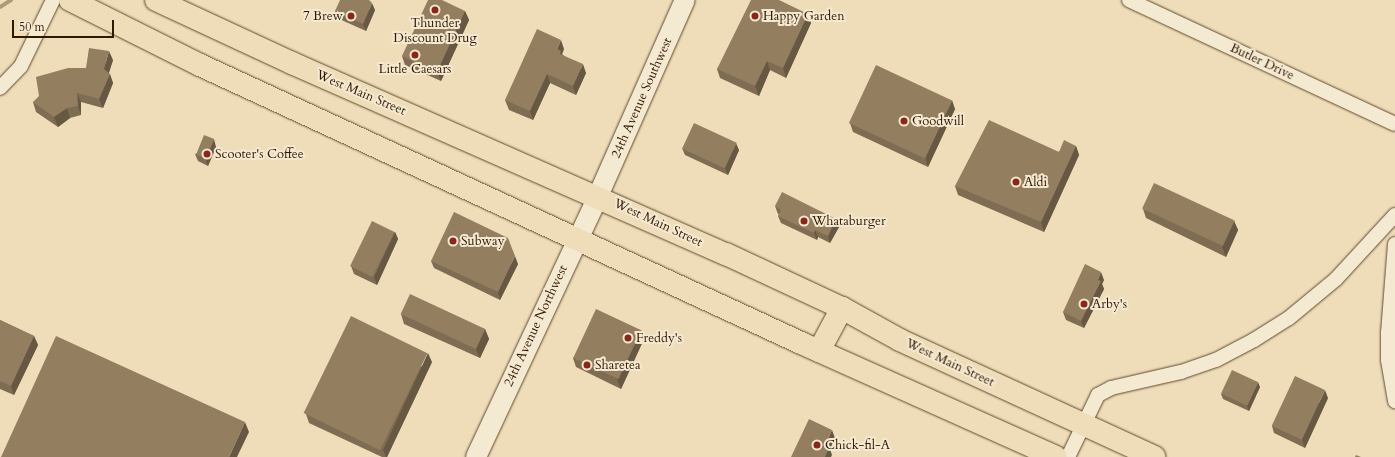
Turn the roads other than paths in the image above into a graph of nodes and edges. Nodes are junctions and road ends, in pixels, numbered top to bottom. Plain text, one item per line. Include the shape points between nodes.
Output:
1 (53, 0) edge
2 (70, 0) edge
3 (156, 0) edge
4 (685, 0) edge
5 (1129, 0) edge
6 (0, 88) edge
7 (1395, 124) edge
8 (598, 196) junction
9 (1395, 215) edge
10 (576, 239) junction
11 (1395, 244) edge
12 (842, 308) junction
13 (819, 351) junction
14 (1395, 401) edge
15 (1083, 424) junction
16 (476, 457) edge
17 (1056, 457) edge
18 (1068, 457) edge
19 (1154, 457) edge

1 - 6 street via 21,66
2 - 10 main road via 200,65
3 - 8 main road, West Main Street via 299,66
4 - 8 main road, 24th Avenue Southwest
5 - 7 street, Butler Drive
8 - 10 main road, 24th Avenue Northwest
8 - 12 main road, West Main Street
9 - 15 street via 1336,279 1289,318 1216,360 1181,372 1104,391 1094,399
10 - 13 main road
10 - 16 main road, 24th Avenue Northwest
11 - 14 street via 1388,360
12 - 13 main road
12 - 15 main road, West Main Street via 900,340
13 - 17 main road
15 - 18 street
15 - 19 main road, West Main Street

